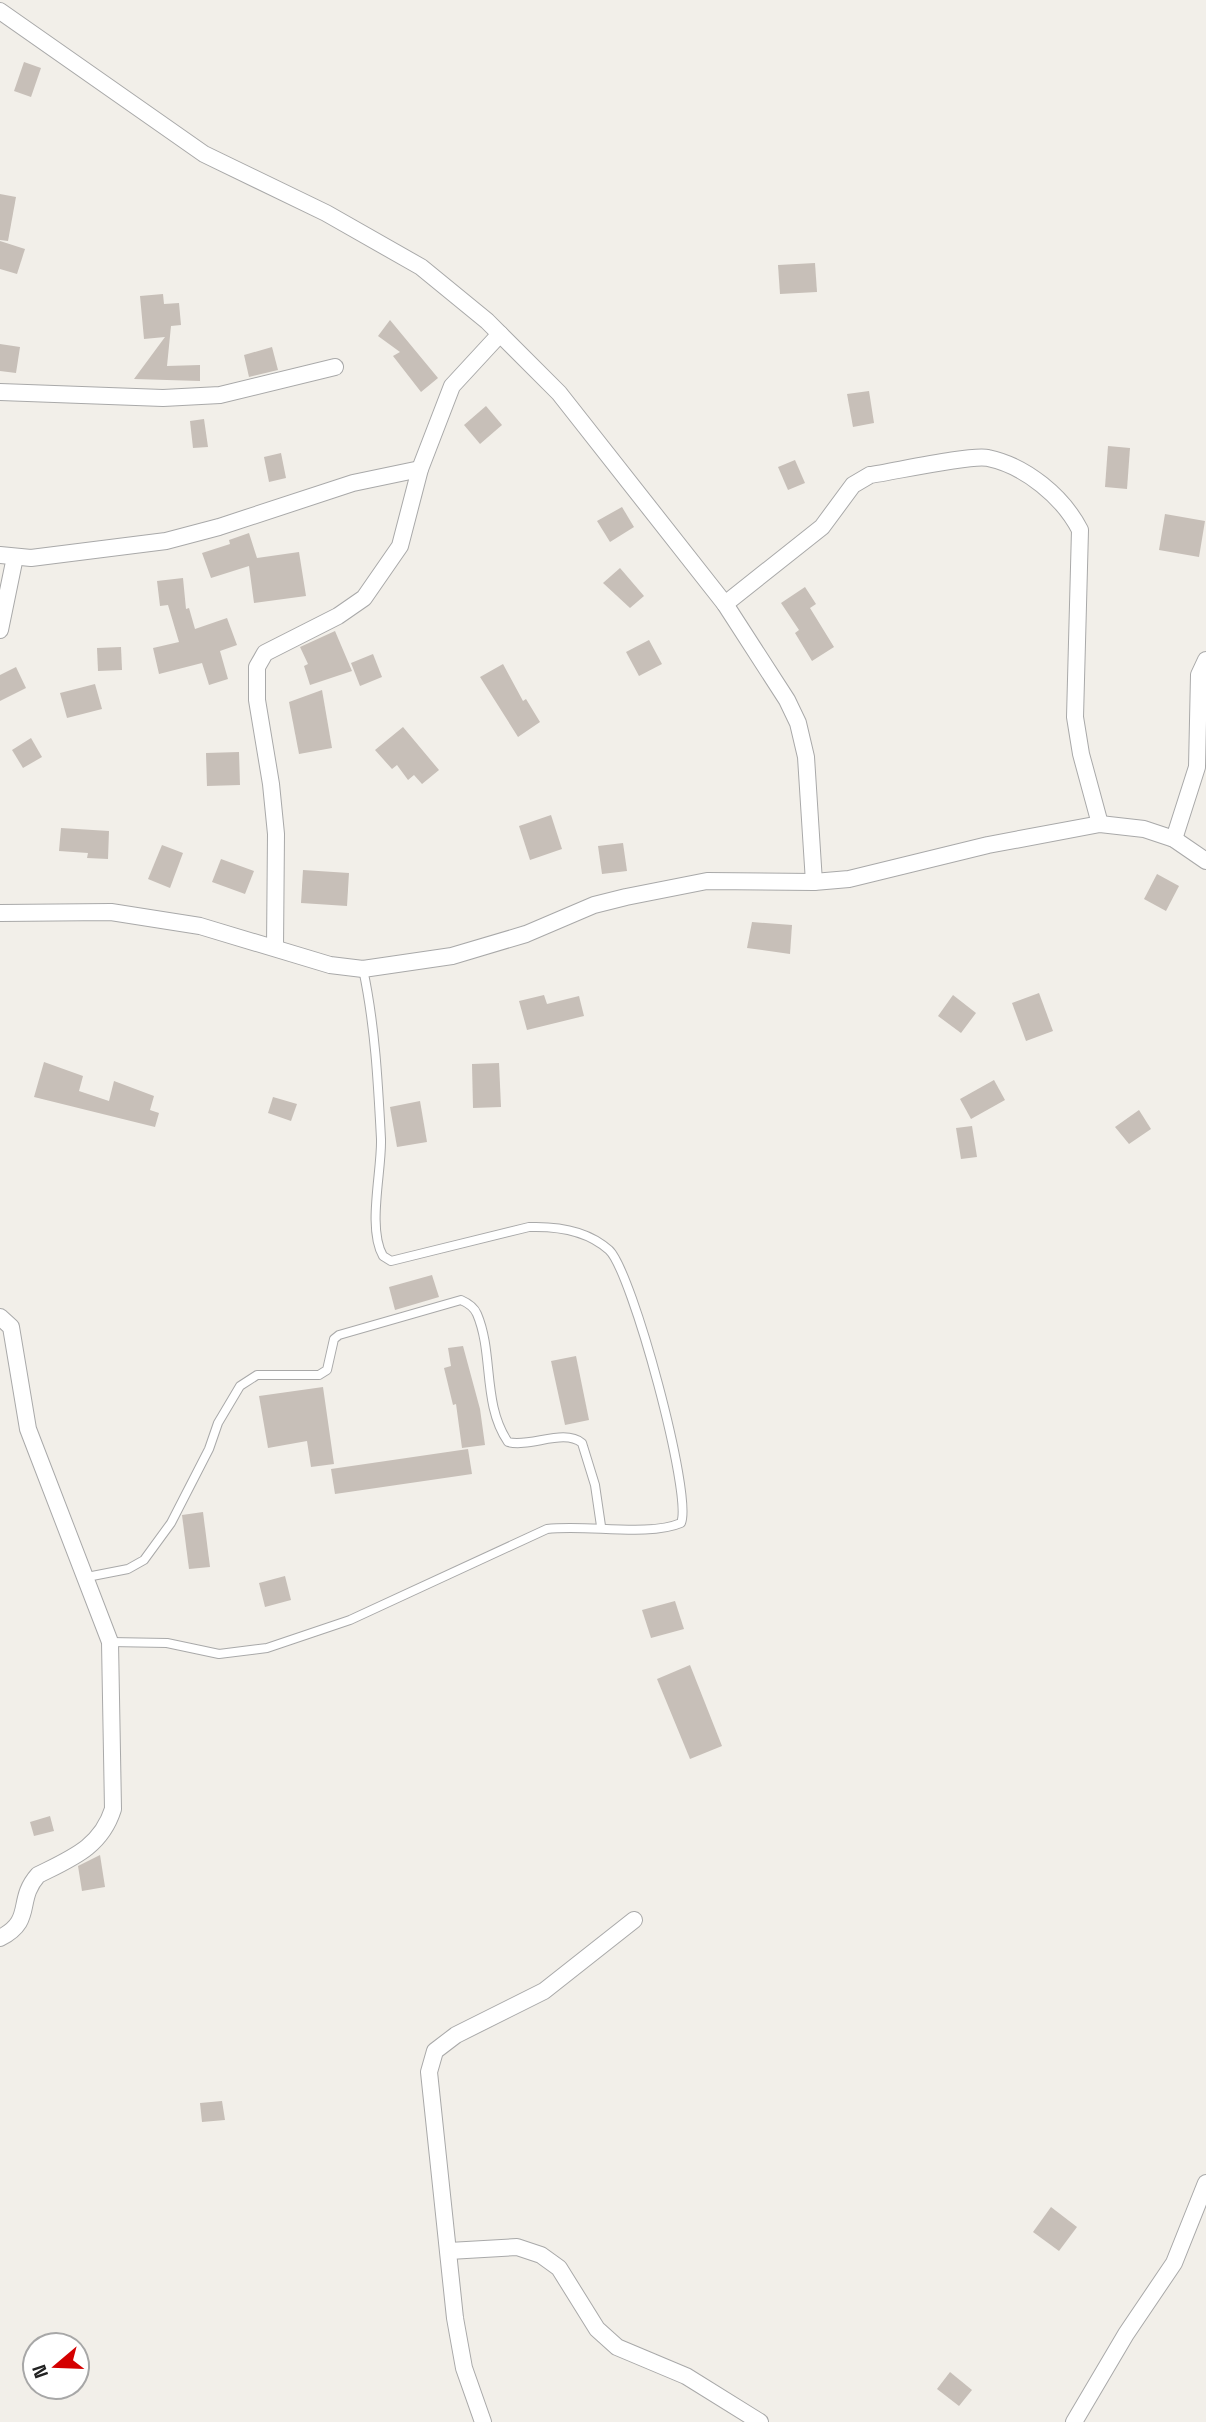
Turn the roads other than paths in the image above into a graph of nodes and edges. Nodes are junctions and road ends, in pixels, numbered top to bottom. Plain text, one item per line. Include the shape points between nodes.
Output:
1 (0, 11) edge
2 (500, 334) junction
3 (335, 367) dead end
4 (0, 392) edge
5 (420, 469) junction
6 (8, 556) edge
7 (725, 604) junction
8 (0, 630) edge
9 (1206, 660) edge
10 (1100, 824) junction
11 (1174, 839) junction
12 (1206, 861) edge
13 (814, 883) junction
14 (0, 913) edge
15 (275, 947) junction
16 (363, 969) junction
17 (0, 1317) edge
18 (601, 1526) junction
19 (87, 1577) junction
20 (110, 1642) junction
21 (634, 1920) dead end
22 (0, 1938) edge
23 (1206, 2183) edge
24 (449, 2251) junction
25 (483, 2422) edge
26 (760, 2422) edge
27 (1074, 2422) edge

1 - 2 street via 204,154 326,213 421,267
2 - 5 street via 452,386
2 - 7 street via 595,436
3 - 4 street via 220,395 163,398
5 - 6 street via 354,483 166,541 66,555
5 - 15 street via 400,546 364,598 265,653 257,667 257,700 276,834
6 - 8 street
7 - 10 street via 822,527 853,485 870,475 987,457 1025,474 1064,504 1080,530 1075,717 1080,754
7 - 13 street via 797,723 806,757
9 - 11 street via 1199,675 1197,767
10 - 11 street via 1144,829
10 - 13 street
11 - 12 street
13 - 16 street via 746,880 680,886 594,905 526,934 452,956
14 - 15 street via 111,912 200,926
15 - 16 street via 330,965
16 - 18 lane via 373,1013 381,1143 376,1234 383,1256 391,1261 529,1227 552,1226 585,1235 611,1251 628,1283 654,1369 685,1515 681,1523 664,1528
17 - 19 street via 10,1327 27,1429
18 - 19 lane via 582,1443 570,1437 517,1445 501,1432 477,1314 461,1300 339,1335 327,1370 319,1375 257,1375 240,1386 171,1523 144,1560 128,1569
18 - 20 lane via 547,1529 350,1620 250,1652 219,1654 167,1643
19 - 20 street
20 - 22 street via 113,1809 107,1829 81,1852 38,1875 27,1891 16,1930
21 - 24 street via 544,1991 456,2035 435,2051 429,2072
23 - 27 street via 1174,2263
24 - 25 street via 464,2368
24 - 26 street via 517,2246 541,2255 559,2268 597,2329 617,2347 686,2376

